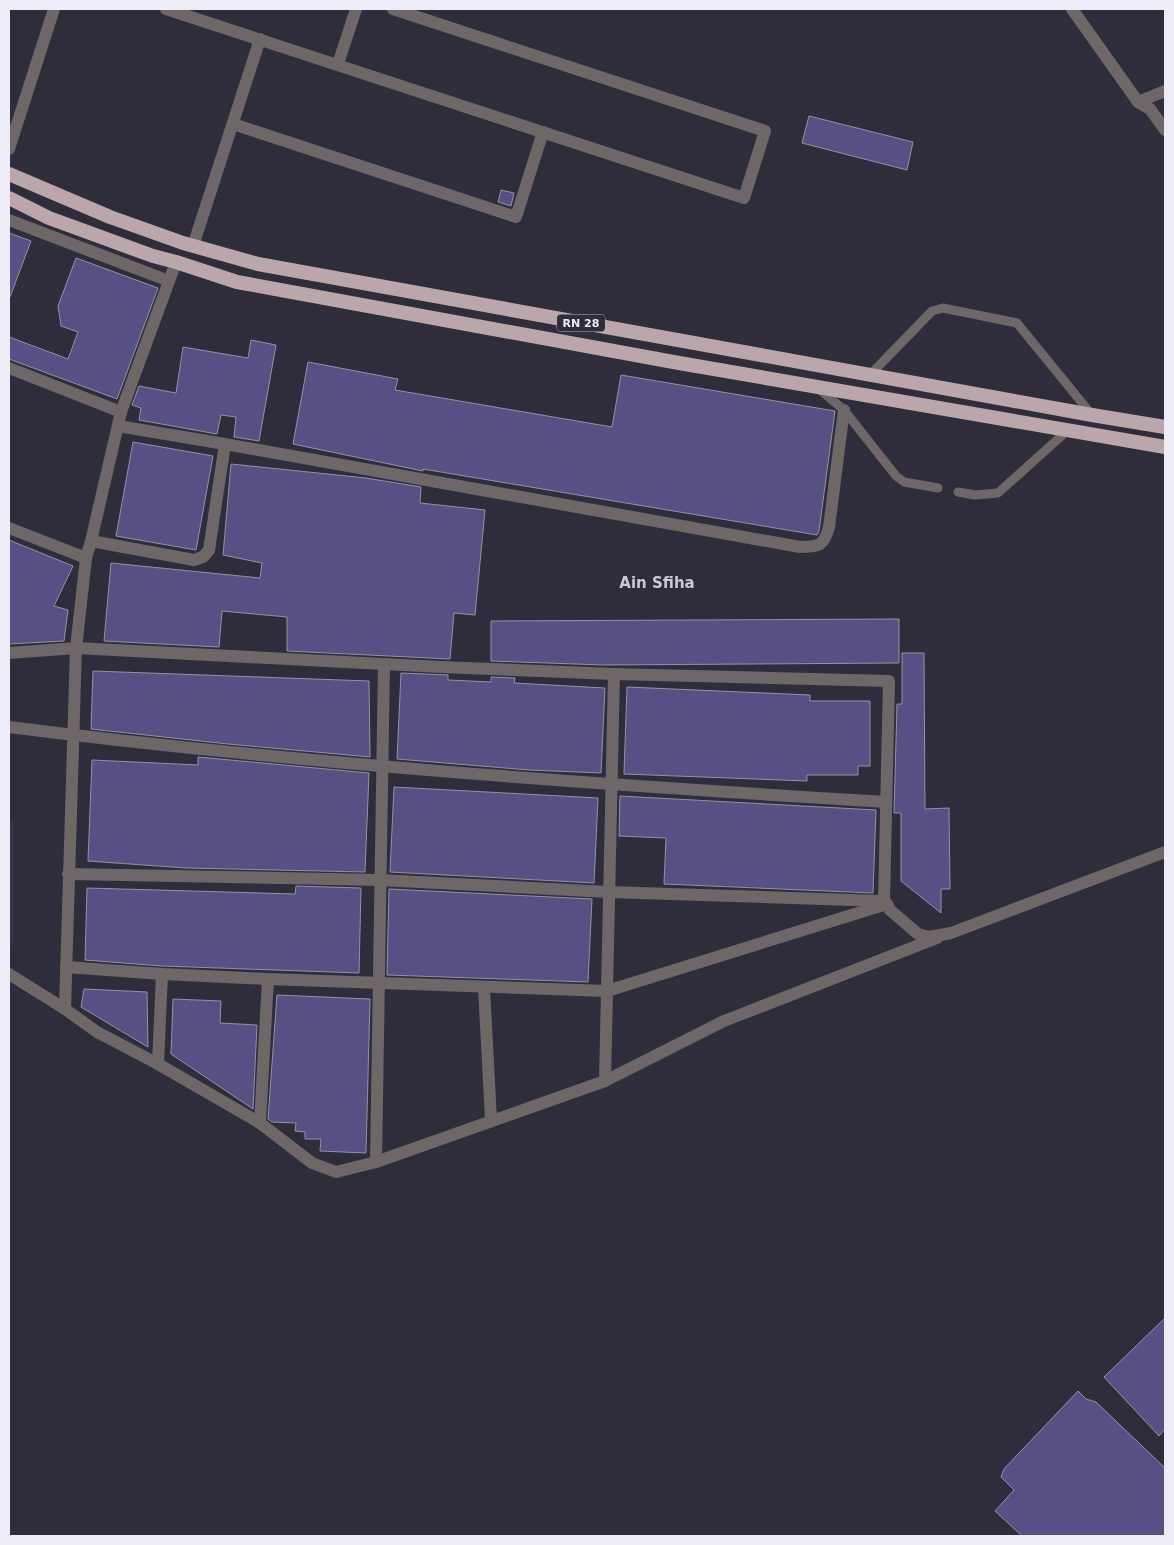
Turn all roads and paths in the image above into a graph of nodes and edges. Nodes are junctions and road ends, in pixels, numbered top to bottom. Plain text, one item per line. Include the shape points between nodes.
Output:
1 (54, 9) edge
2 (166, 9) edge
3 (356, 9) edge
4 (393, 9) edge
5 (1072, 9) edge
6 (260, 39) junction
7 (338, 64) junction
8 (1165, 91) edge
9 (1138, 102) junction
10 (233, 124) junction
11 (1165, 130) edge
12 (543, 132) junction
13 (9, 149) edge
14 (9, 174) edge
15 (9, 198) edge
16 (9, 220) edge
17 (193, 246) junction
18 (176, 262) junction
19 (169, 281) junction
20 (9, 368) edge
21 (870, 375) junction
22 (817, 387) junction
23 (844, 410) junction
24 (121, 412) junction
25 (1092, 415) junction
26 (118, 426) junction
27 (1165, 427) edge
28 (1067, 431) junction
29 (225, 444) junction
30 (1165, 447) edge
31 (938, 488) dead end
32 (958, 492) dead end
33 (9, 528) edge
34 (91, 541) junction
35 (86, 558) junction
36 (76, 648) junction
37 (9, 653) edge
38 (384, 664) junction
39 (614, 674) junction
40 (9, 727) edge
41 (72, 735) junction
42 (383, 766) junction
43 (612, 785) junction
44 (886, 802) junction
45 (1165, 852) edge
46 (68, 874) junction
47 (380, 880) junction
48 (609, 892) junction
49 (886, 902) junction
50 (951, 933) junction
51 (66, 967) junction
52 (9, 974) edge
53 (162, 974) junction
54 (268, 979) junction
55 (378, 983) junction
56 (484, 987) junction
57 (607, 991) junction
58 (65, 1009) junction
59 (158, 1064) junction
60 (605, 1081) junction
61 (491, 1120) junction
62 (260, 1123) junction
63 (376, 1162) junction

1 - 13 street
2 - 6 street
3 - 7 street
4 - 12 street via 765,131 744,198
5 - 9 street
6 - 7 street
6 - 10 street
7 - 12 street
8 - 9 street
9 - 11 street via 1150,109
10 - 12 street via 516,217
10 - 17 street
14 - 17 highway, RN 28 via 110,217
15 - 18 highway, RN 28 via 49,218
16 - 19 street
17 - 21 highway, RN 28 via 258,264
18 - 19 street
18 - 22 highway, RN 28 via 238,282
19 - 24 street
20 - 24 street
21 - 25 highway, RN 28
21 - 25 lane via 932,311 943,308 1017,323
22 - 23 lane
22 - 28 highway, RN 28
23 - 29 street via 829,527 826,539 812,547
23 - 31 lane via 896,476 904,482
24 - 26 street
25 - 27 highway, RN 28
26 - 29 street
26 - 34 street
28 - 30 highway, RN 28
28 - 32 lane via 998,492 976,495
29 - 34 street via 209,550 203,558 194,560
33 - 35 street
34 - 35 street
35 - 36 street
36 - 37 street
36 - 38 street
36 - 41 street
38 - 39 street
38 - 42 street
39 - 43 street
39 - 44 street via 889,681
40 - 41 street
41 - 42 street
41 - 46 street
42 - 43 street
42 - 47 street
43 - 44 street
43 - 48 street
44 - 49 street
45 - 50 street
46 - 47 street
46 - 51 street
47 - 48 street
47 - 55 street
48 - 49 street
48 - 57 street
49 - 50 street via 890,910 918,934 929,937
49 - 57 street
50 - 60 street via 724,1021
51 - 53 street
51 - 58 street
52 - 58 street
53 - 54 street
53 - 59 street
54 - 55 street
54 - 62 street
55 - 56 street
55 - 63 street
56 - 57 street
56 - 61 street
57 - 60 street
58 - 59 street via 97,1032
59 - 62 street
60 - 61 street
61 - 63 street
62 - 63 street via 312,1163 336,1172

